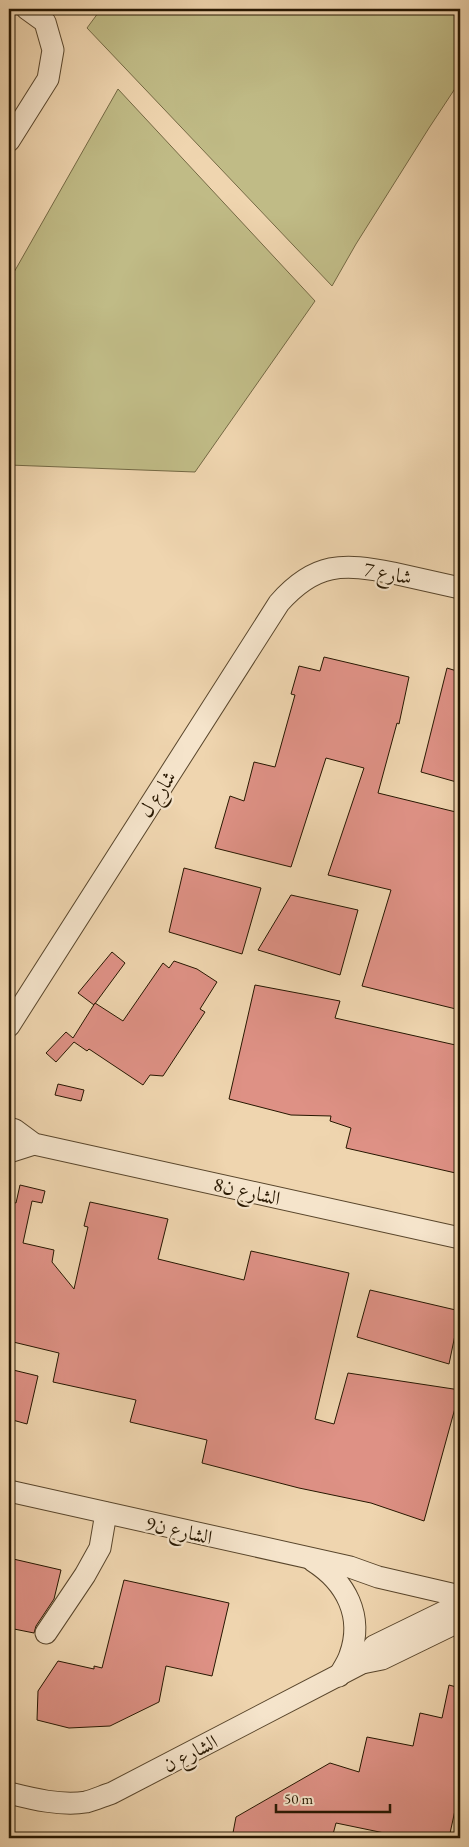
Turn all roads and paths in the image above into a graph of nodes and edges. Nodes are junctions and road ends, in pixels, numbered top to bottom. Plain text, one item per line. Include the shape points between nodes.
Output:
1 (27, 9) edge
2 (9, 141) edge
3 (316, 573) joint
4 (460, 588) edge
5 (9, 1026) edge
6 (9, 1128) edge
7 (34, 1144) junction
8 (9, 1152) edge
9 (460, 1238) edge
10 (9, 1491) edge
11 (106, 1513) junction
12 (309, 1559) junction
13 (350, 1567) junction
14 (460, 1581) edge
15 (460, 1596) edge
16 (460, 1604) edge
17 (460, 1621) edge
18 (46, 1633) dead end
19 (362, 1663) junction
20 (339, 1676) junction
21 (9, 1793) edge

1 - 2 street via 45,22 53,50 48,78
3 - 4 street, شارع 7 via 344,566 362,567
3 - 5 street, شارع ل via 290,590 279,603
6 - 7 street, الشارع ن8
7 - 8 street
7 - 9 street, الشارع ن8
10 - 11 street, الشارع ن9
11 - 12 street, الشارع ن9
11 - 18 street via 100,1548
12 - 13 street, الشارع ن9
12 - 20 street via 328,1571 344,1588 353,1610 355,1633 352,1648
13 - 14 street, الشارع ن9 via 382,1568
13 - 15 street, الشارع ن9 via 378,1577
16 - 19 street, الشارع ن via 374,1646
17 - 19 street, الشارع ن via 382,1659
19 - 20 street, الشارع ن
20 - 21 street, الشارع ن via 112,1794 86,1802 64,1802

